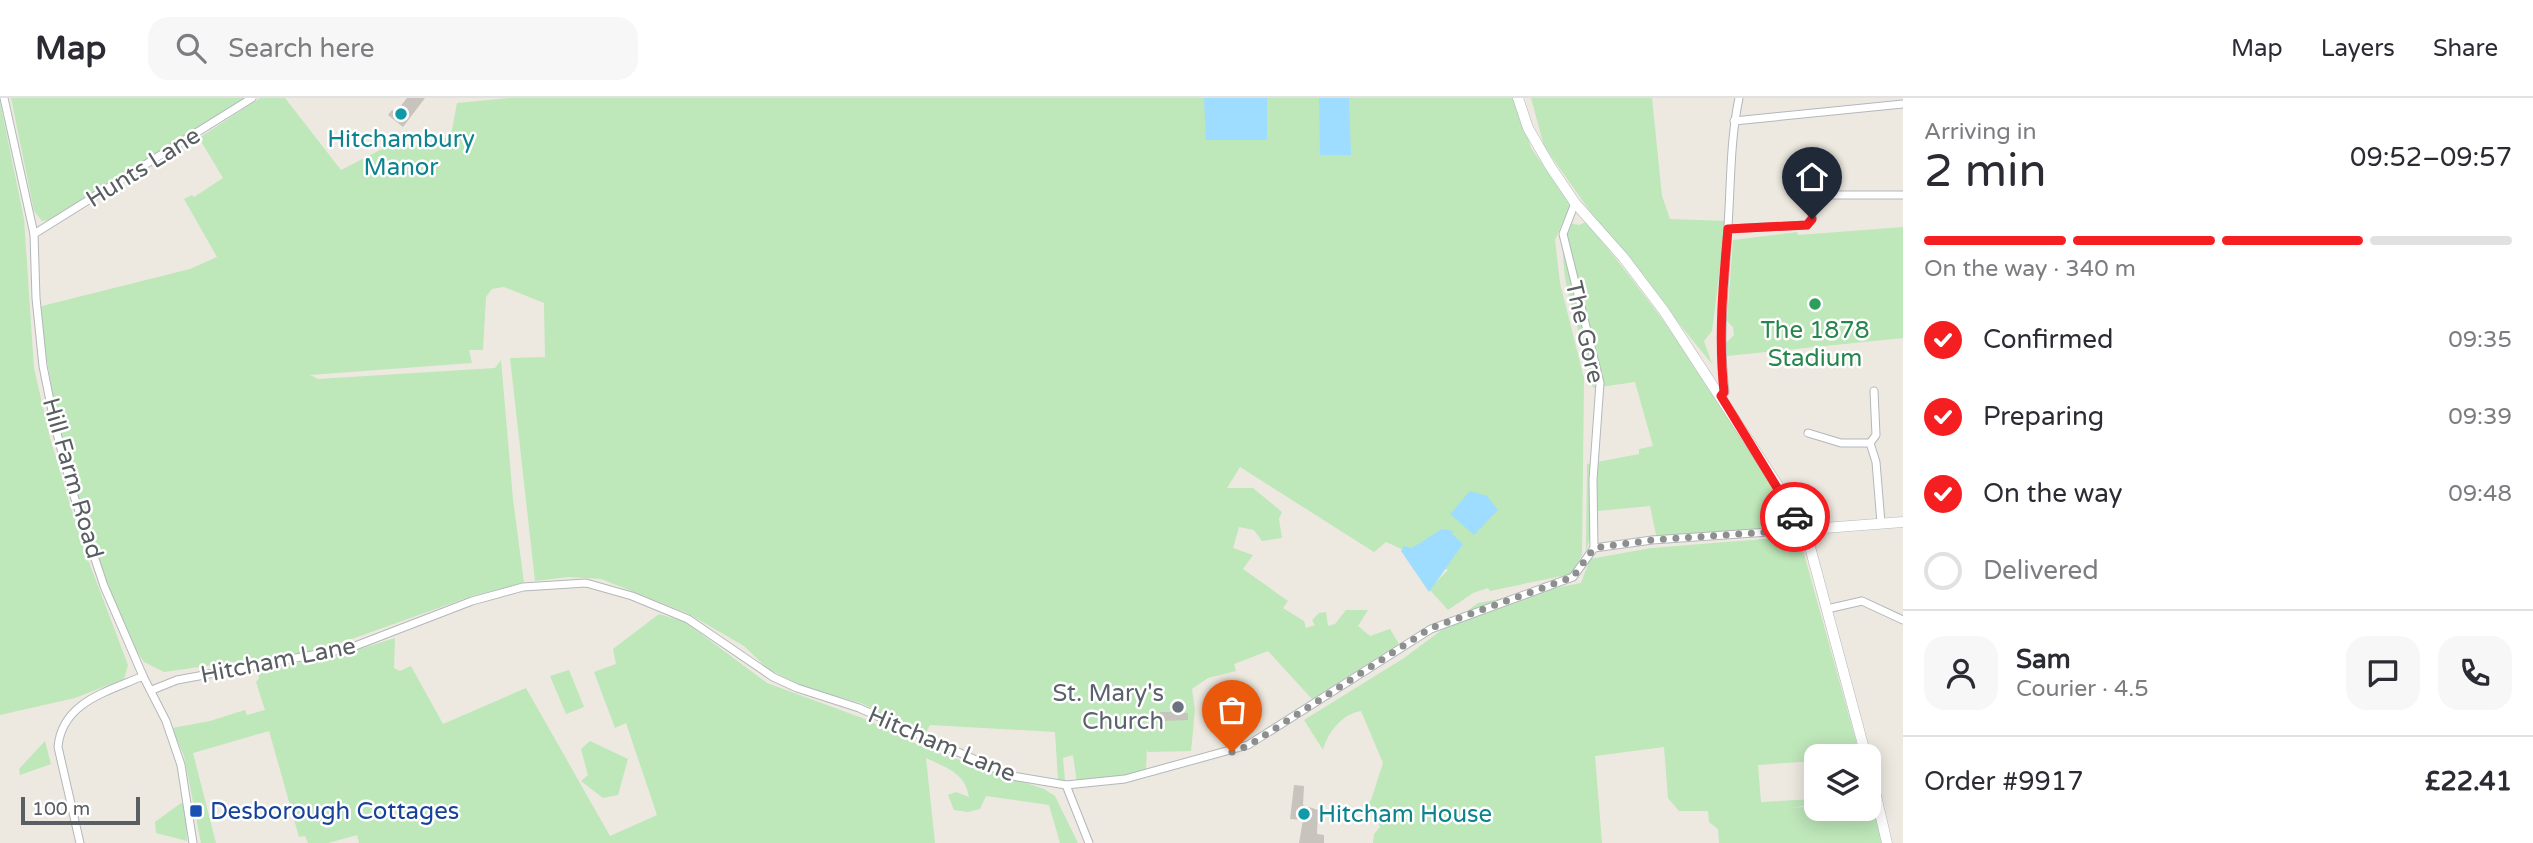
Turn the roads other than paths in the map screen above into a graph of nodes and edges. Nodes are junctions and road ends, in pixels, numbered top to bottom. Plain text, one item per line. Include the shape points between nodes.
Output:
1 (5, 98) edge
2 (252, 98) edge
3 (1518, 98) edge
4 (1739, 98) edge
5 (1903, 104) edge
6 (1734, 121) junction
7 (1903, 195) edge
8 (1575, 203) junction
9 (1728, 229) junction
10 (34, 234) junction
11 (1874, 391) dead end
12 (1721, 396) junction
13 (1808, 433) dead end
14 (1870, 443) junction
15 (1903, 522) edge
16 (1881, 523) junction
17 (1797, 525) junction
18 (1810, 533) junction
19 (1594, 548) junction
20 (1827, 609) junction
21 (1903, 620) edge
22 (143, 676) junction
23 (152, 690) junction
24 (1863, 744) edge
25 (1066, 785) junction
26 (1881, 817) edge
27 (80, 843) edge
28 (192, 843) edge
29 (1089, 843) edge
30 (1887, 843) edge

1 - 10 street, Hill Farm Road
2 - 10 street, Hunts Lane
3 - 8 street via 1528,128
4 - 6 street
5 - 6 street
6 - 9 street
7 - 9 street via 1819,195 1813,200 1807,225
8 - 12 street via 1664,311
8 - 19 street, The Gore via 1563,233 1600,383
9 - 12 street via 1719,350
10 - 22 street, Hill Farm Road via 38,325 55,426 104,586
11 - 14 street via 1877,435
12 - 17 street via 1782,492
13 - 14 street via 1841,443
14 - 16 street
15 - 16 street
16 - 18 street
17 - 18 street
17 - 19 street via 1784,531
18 - 20 street
19 - 25 street, Hitcham Lane via 1573,577 1431,628 1248,746 1125,779
20 - 21 street via 1862,601
20 - 24 street
22 - 23 street, Hill Farm Road
22 - 27 street via 76,709 59,732 60,757
23 - 25 street, Hitcham Lane via 177,680 350,648 523,587 586,583 688,619 773,677 797,688 859,708 1012,776
23 - 28 street, Hill Farm Road via 181,765
25 - 29 street
26 - 30 street

